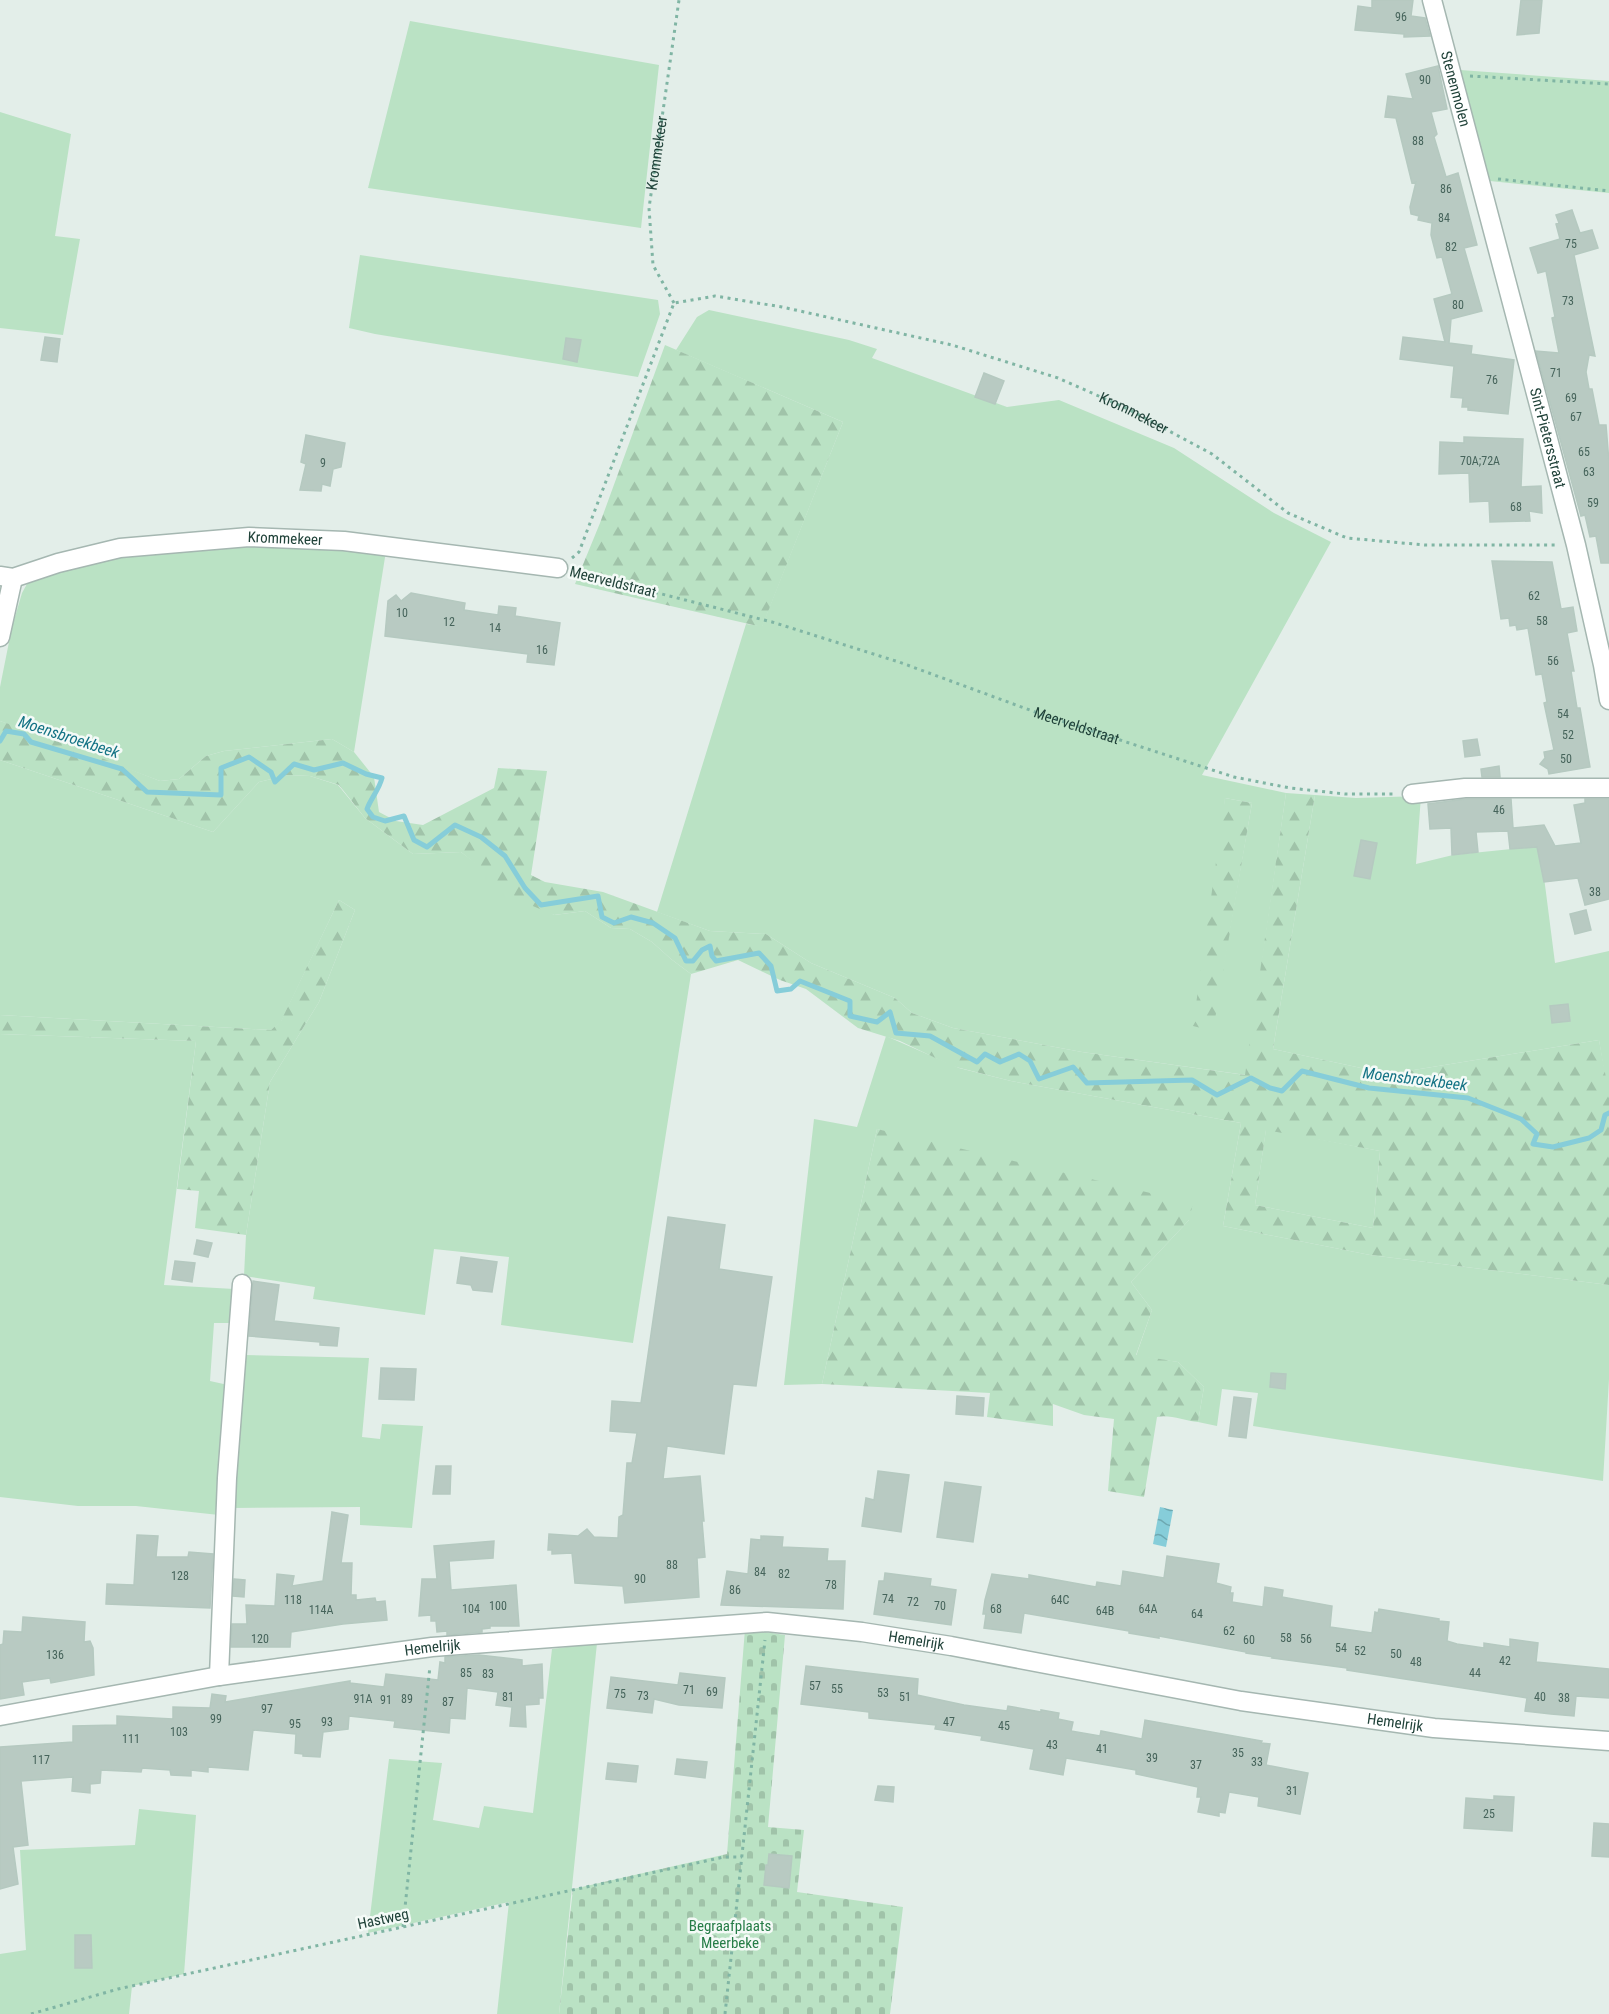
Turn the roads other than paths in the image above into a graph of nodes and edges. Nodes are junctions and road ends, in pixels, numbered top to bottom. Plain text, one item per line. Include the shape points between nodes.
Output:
1 (1432, 0) edge
2 (1479, 177) joint
3 (558, 568) road end
4 (7, 577) edge
5 (0, 637) edge
6 (1609, 700) edge
7 (1609, 788) edge
8 (1412, 794) road end
9 (242, 1284) dead end
10 (219, 1676) junction
11 (0, 1716) edge
12 (1609, 1741) edge

1 - 2 street, Stenenmolen
2 - 6 street, Sint-Pietersstraat via 1576,545
3 - 4 street, Krommekeer via 344,541 249,537 120,548
4 - 5 street
7 - 8 street via 1465,788
9 - 10 street via 227,1478
10 - 11 street, Hemelrijk
10 - 12 street, Hemelrijk via 432,1647 767,1622 951,1646 1241,1701 1332,1714 1434,1728

